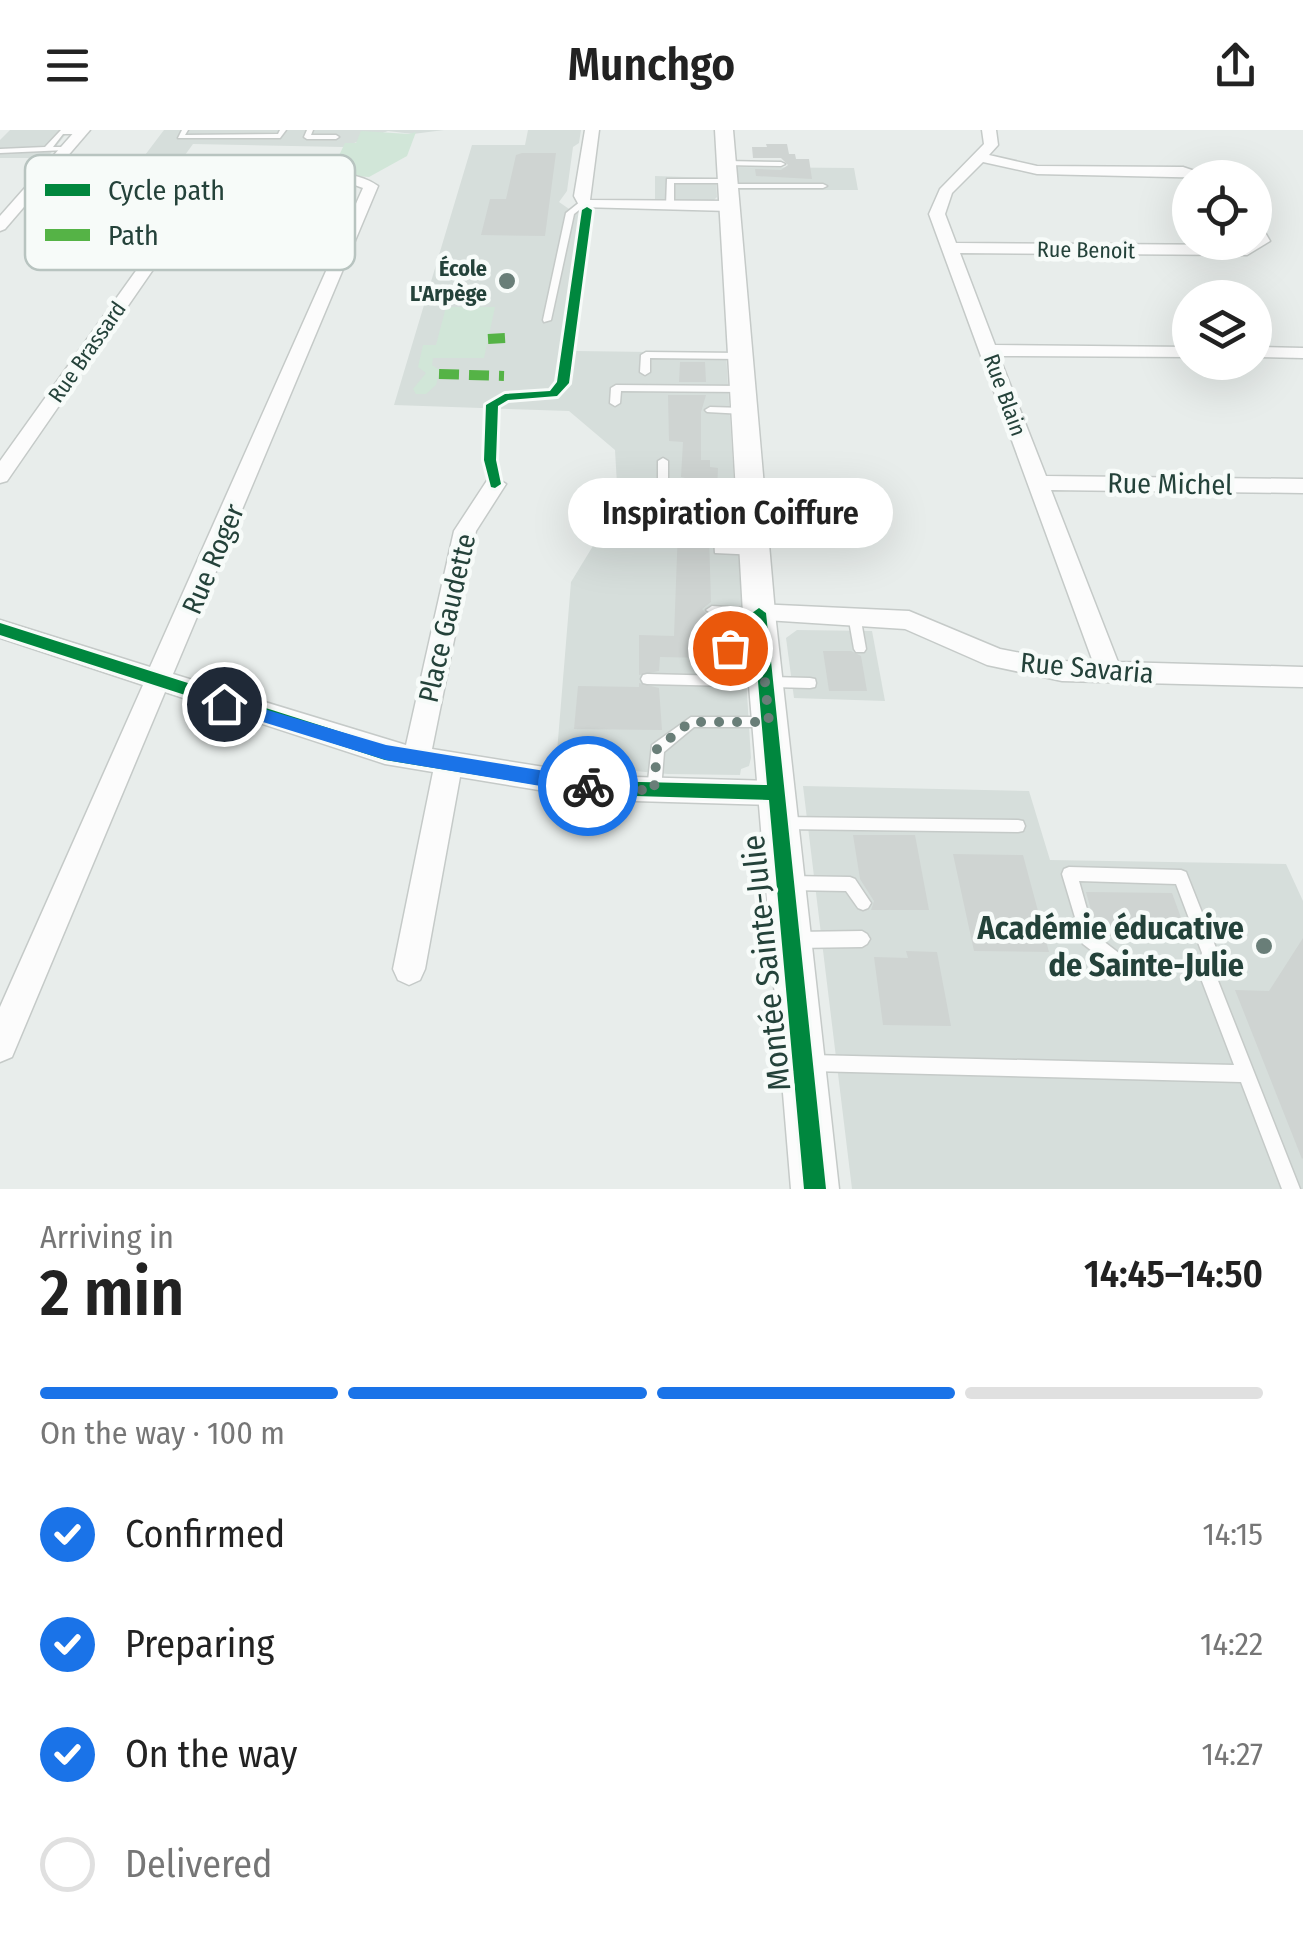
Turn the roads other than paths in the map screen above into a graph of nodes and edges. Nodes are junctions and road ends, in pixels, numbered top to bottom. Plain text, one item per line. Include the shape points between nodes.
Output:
1 (186, 130) edge
2 (283, 130) edge
3 (310, 130) edge
4 (592, 130) edge
5 (724, 130) edge
6 (989, 130) edge
7 (82, 131) edge
8 (62, 137) edge
9 (336, 137) dead end
10 (47, 149) junction
11 (0, 151) edge
12 (981, 157) junction
13 (781, 164) dead end
14 (1172, 171) edge
15 (355, 179) edge
16 (734, 183) junction
17 (823, 186) dead end
18 (25, 190) edge
19 (584, 203) junction
20 (670, 206) junction
21 (0, 226) edge
22 (355, 231) edge
23 (950, 248) junction
24 (1172, 250) edge
25 (145, 270) edge
26 (338, 270) edge
27 (548, 320) dead end
28 (988, 350) junction
29 (1172, 352) edge
30 (1272, 352) edge
31 (1303, 352) edge
32 (740, 356) junction
33 (646, 372) dead end
34 (743, 400) junction
35 (614, 403) dead end
36 (710, 410) dead end
37 (663, 461) dead end
38 (0, 476) edge
39 (1037, 483) junction
40 (495, 484) dead end
41 (1303, 486) edge
42 (752, 512) junction
43 (754, 552) junction
44 (712, 610) dead end
45 (759, 613) junction
46 (854, 615) junction
47 (0, 628) edge
48 (730, 648) dead end
49 (860, 648) dead end
50 (1110, 674) junction
51 (1303, 677) edge
52 (647, 679) dead end
53 (160, 682) junction
54 (810, 683) dead end
55 (756, 695) junction
56 (416, 759) junction
57 (448, 765) junction
58 (654, 791) junction
59 (778, 808) junction
60 (1018, 826) dead end
61 (785, 883) junction
62 (863, 903) dead end
63 (862, 939) dead end
64 (791, 940) junction
65 (1122, 966) dead end
66 (409, 968) dead end
67 (0, 1046) edge
68 (803, 1064) junction
69 (1246, 1074) junction
70 (815, 1189) edge
71 (1291, 1189) edge

1 - 2 lane via 180,137 280,136
3 - 9 lane via 307,137
4 - 19 street
5 - 16 street, Montée Sainte-Julie
6 - 12 street, Rue Blain via 991,145
7 - 8 street
8 - 10 lane
8 - 10 lane
10 - 11 lane
12 - 14 street via 1044,170
12 - 23 street, Rue Blain via 938,203
13 - 16 lane
15 - 22 street, Rue Roger via 368,182 372,192
16 - 17 lane
16 - 20 street
16 - 20 lane via 670,181
16 - 32 street, Montée Sainte-Julie
18 - 21 street
19 - 20 street
19 - 27 lane via 570,213
23 - 24 street, Rue Benoit
23 - 28 street, Rue Blain
25 - 38 street, Rue Brassard
26 - 53 street, Rue Roger
28 - 29 street
28 - 39 street, Rue Blain
30 - 31 street
32 - 33 lane via 646,354
32 - 34 street, Montée Sainte-Julie
34 - 35 lane via 616,388
34 - 36 lane
34 - 42 street, Montée Sainte-Julie
37 - 42 lane via 663,483 678,483 671,495
39 - 41 street, Rue Michel
39 - 50 street, Rue Blain
40 - 56 street, Place Gaudette via 465,531
42 - 43 street, Montée Sainte-Julie
42 - 43 lane via 719,523 720,550
43 - 45 street, Montée Sainte-Julie
44 - 45 lane
45 - 46 street, Rue Savaria
45 - 55 street, Montée Sainte-Julie
46 - 49 lane
46 - 50 street, Rue Savaria via 924,624 1015,664
47 - 53 street
48 - 55 lane
50 - 51 street, Rue Savaria
52 - 55 lane
53 - 56 street
53 - 67 street, Rue Roger
54 - 55 lane
55 - 58 lane via 690,722 657,749
55 - 59 street, Montée Sainte-Julie
56 - 57 street
57 - 58 street
57 - 66 street
58 - 59 street
59 - 60 lane
59 - 61 street, Montée Sainte-Julie
61 - 62 lane via 850,884
61 - 64 street, Montée Sainte-Julie
63 - 64 lane
64 - 68 street, Montée Sainte-Julie
65 - 69 lane via 1088,939 1069,874 1181,877 1210,953 1205,968
68 - 69 lane
68 - 70 street, Montée Sainte-Julie
69 - 71 lane

